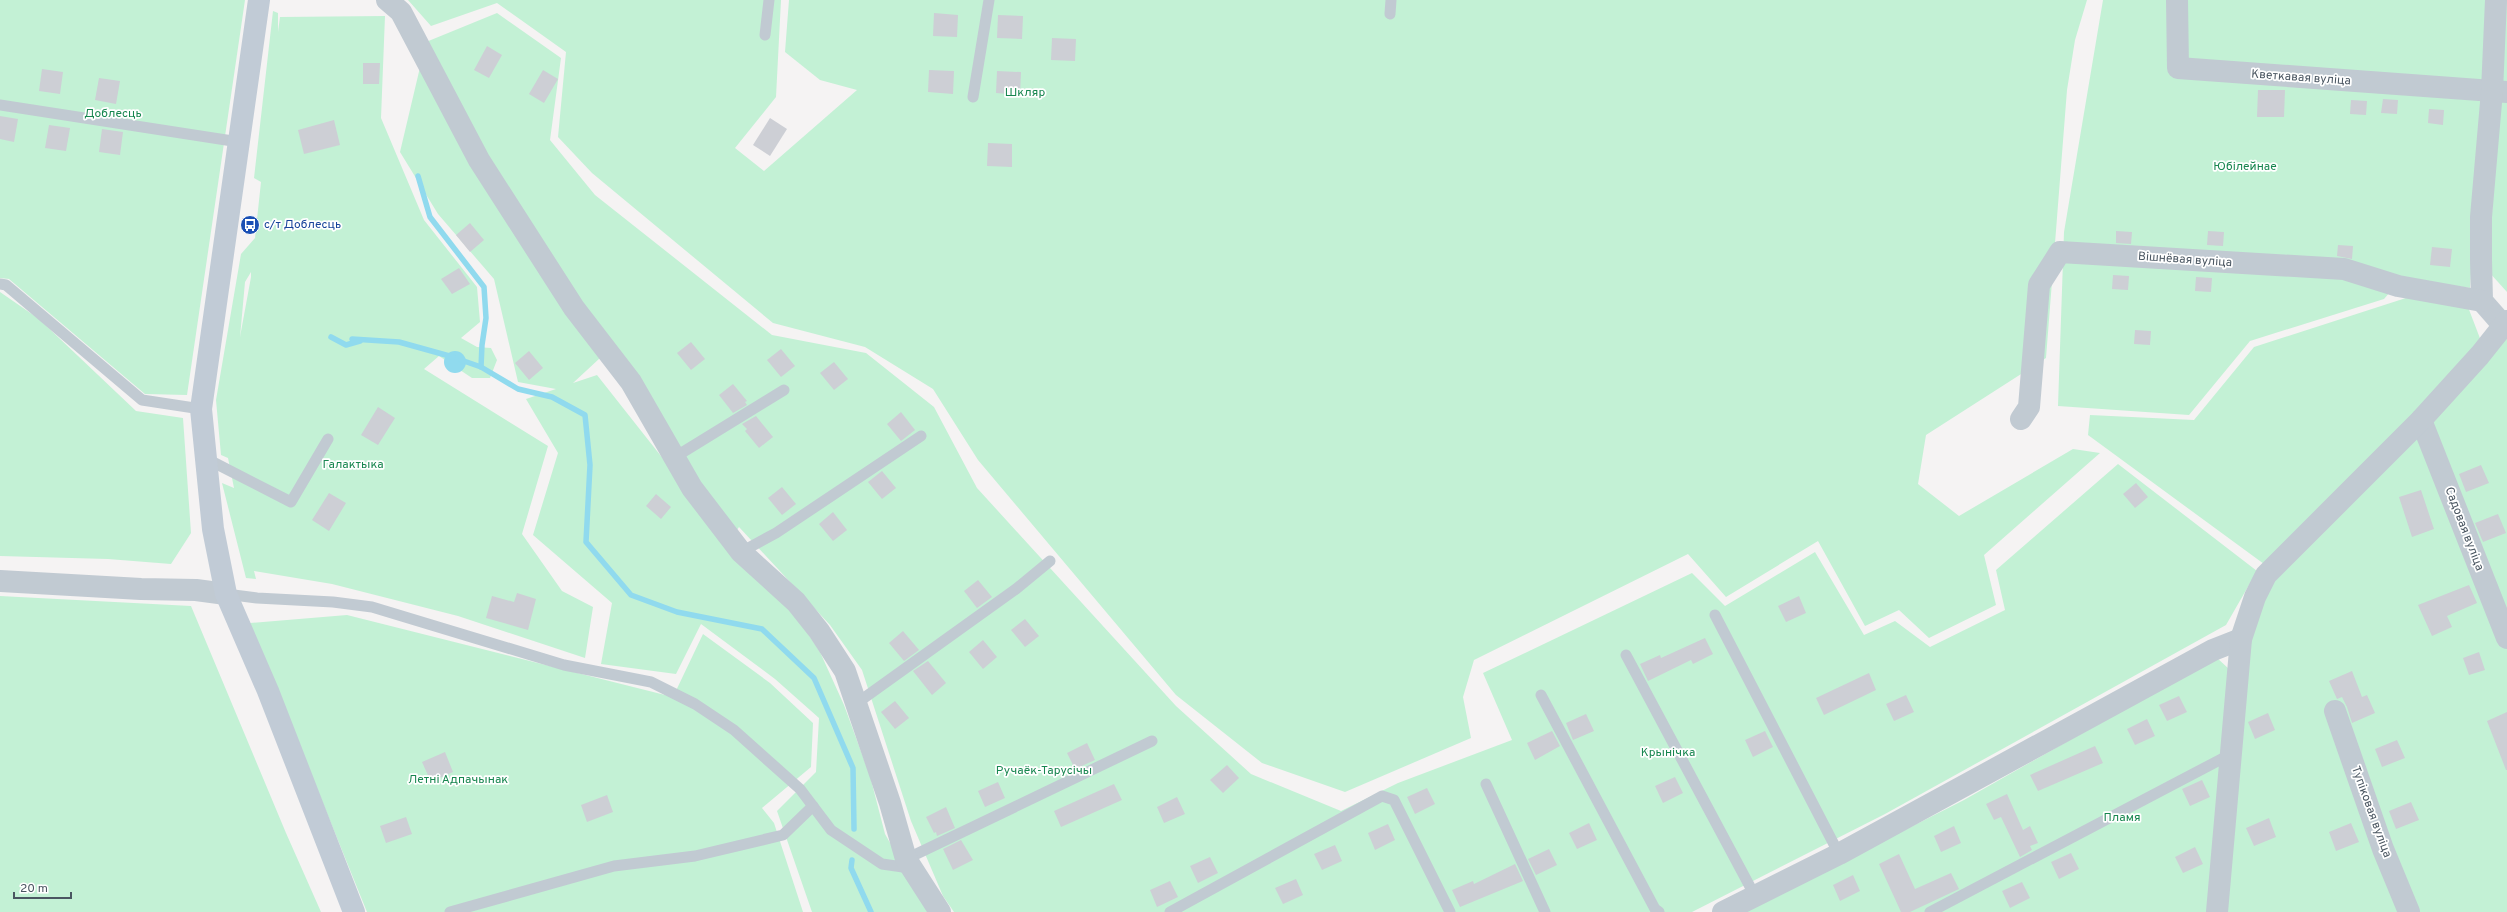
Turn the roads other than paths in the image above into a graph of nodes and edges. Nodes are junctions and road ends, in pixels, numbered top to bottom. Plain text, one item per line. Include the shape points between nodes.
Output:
1 (259, 0) edge
2 (387, 0) edge
3 (769, 0) edge
4 (989, 0) edge
5 (1391, 0) edge
6 (2177, 0) edge
7 (2496, 0) edge
8 (1390, 14) dead end
9 (765, 35) dead end
10 (2499, 92) edge
11 (973, 97) dead end
12 (0, 106) edge
13 (239, 142) junction
14 (0, 284) edge
15 (2482, 301) junction
16 (2505, 323) edge
17 (784, 390) dead end
18 (201, 409) junction
19 (2021, 419) dead end
20 (2421, 420) junction
21 (921, 436) dead end
22 (328, 439) dead end
23 (675, 457) junction
24 (206, 458) junction
25 (740, 552) junction
26 (1050, 561) dead end
27 (0, 581) edge
28 (226, 594) junction
29 (1715, 615) dead end
30 (2507, 638) edge
31 (2241, 639) junction
32 (1626, 655) dead end
33 (1541, 695) dead end
34 (857, 703) junction
35 (2335, 711) dead end
36 (1152, 741) dead end
37 (2231, 754) junction
38 (1486, 784) dead end
39 (813, 806) junction
40 (1838, 854) junction
41 (908, 863) junction
42 (1755, 896) junction
43 (354, 912) edge
44 (450, 912) edge
45 (940, 912) edge
46 (1170, 912) edge
47 (1450, 912) edge
48 (1545, 912) edge
49 (1660, 912) edge
50 (1723, 912) edge
51 (1930, 912) edge
52 (2217, 912) edge
53 (2409, 912) edge

1 - 13 street
2 - 23 street via 401,12 483,166 574,308 631,382
3 - 9 lane
4 - 11 lane
5 - 8 lane
6 - 10 street, Кветкавая вуліца via 2178,68
7 - 10 street
10 - 15 street via 2481,218
12 - 13 lane
13 - 18 street
14 - 18 lane via 25,300 142,400
15 - 16 street
15 - 19 street, Вішнёвая вуліца via 2398,286 2344,269 2060,252 2039,284 2029,407
16 - 20 street via 2480,355
17 - 23 lane
18 - 24 street
20 - 30 street, Садовая вуліца
20 - 31 street via 2266,575 2255,597
21 - 25 lane via 776,533
22 - 24 lane via 292,502
23 - 25 street via 692,488
24 - 28 street via 213,529
25 - 34 street via 796,602 819,631 845,671
26 - 34 lane via 1016,589
27 - 28 street via 196,590
28 - 39 lane via 333,602 372,608 564,665 651,682 696,704 734,730 800,789
28 - 43 street via 268,691
29 - 40 lane
31 - 37 street
31 - 40 street via 2213,650
32 - 42 lane
33 - 49 lane via 1655,909
34 - 41 street
35 - 53 street, Тупіковая вуліца via 2383,849
36 - 41 lane
37 - 51 lane
37 - 52 street
38 - 48 lane
39 - 41 lane via 831,830 882,864
39 - 44 lane via 783,835 694,856 614,866
40 - 42 street
41 - 45 street
42 - 50 street
46 - 47 lane via 1382,796 1394,800

